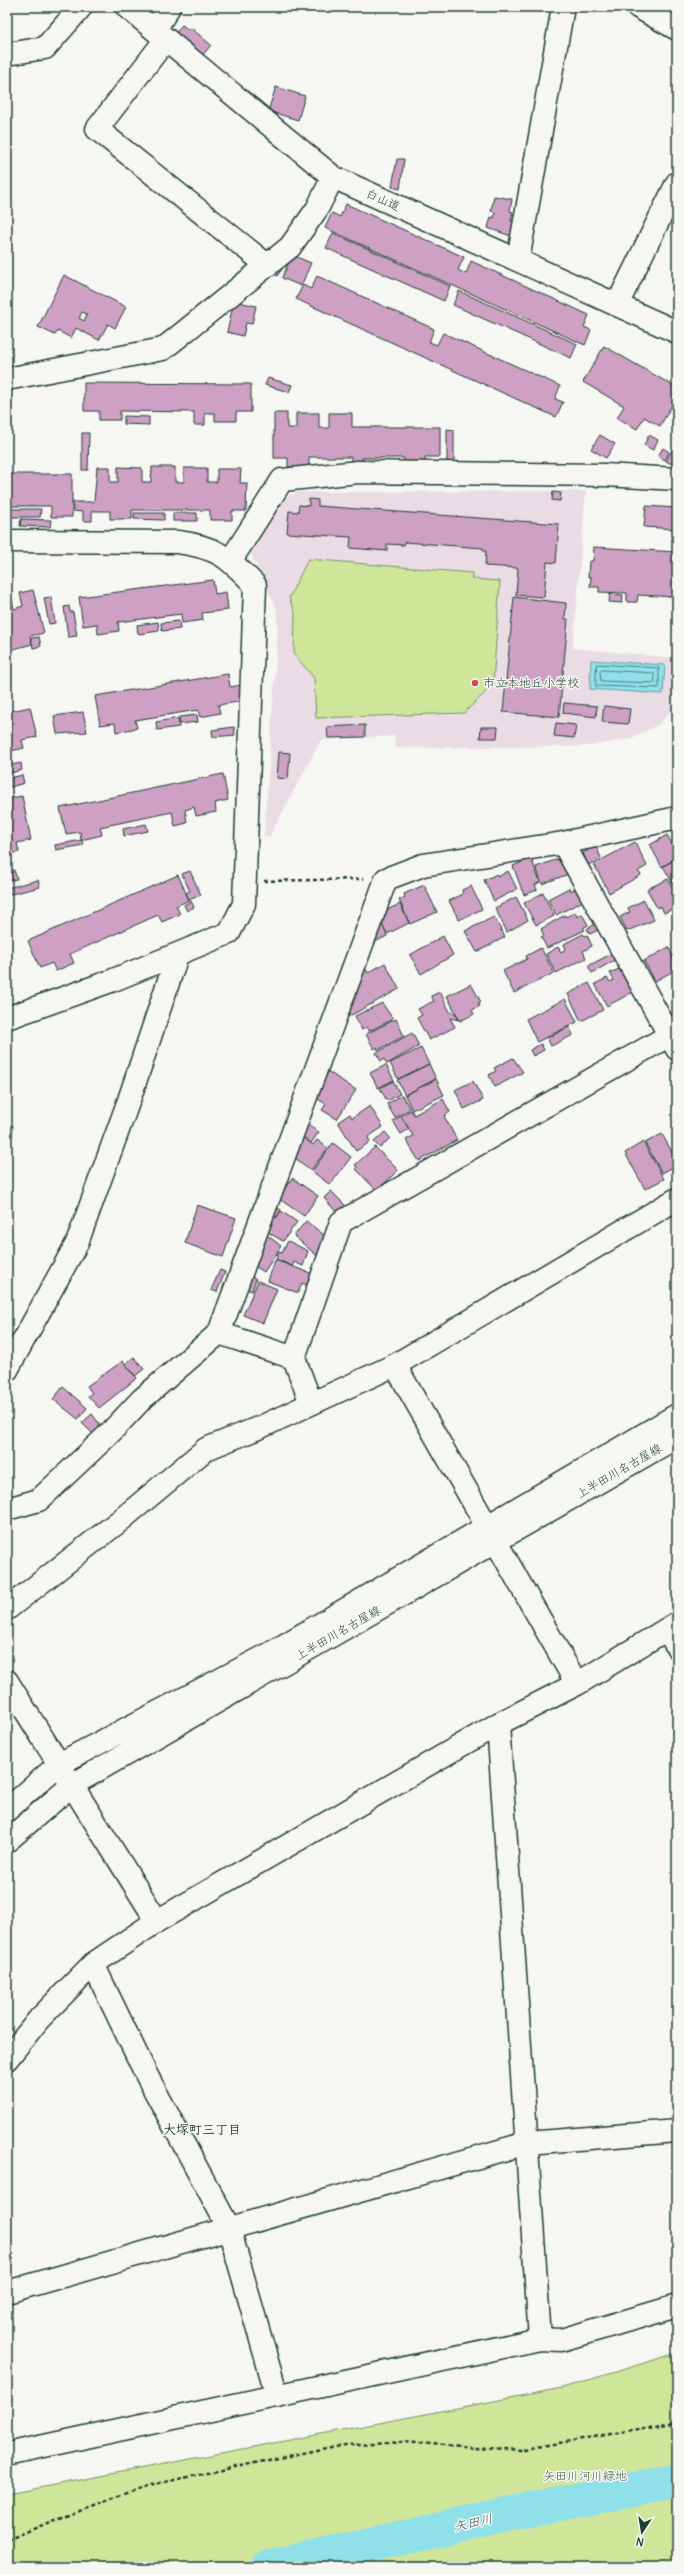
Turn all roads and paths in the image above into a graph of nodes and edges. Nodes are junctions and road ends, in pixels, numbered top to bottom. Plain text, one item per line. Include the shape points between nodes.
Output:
1 (82, 7) edge
2 (127, 7) edge
3 (170, 7) edge
4 (563, 7) edge
5 (638, 7) edge
6 (677, 29) edge
7 (160, 34) junction
8 (7, 54) edge
9 (333, 177) junction
10 (677, 183) edge
11 (518, 260) junction
12 (267, 265) junction
13 (617, 305) junction
14 (677, 332) edge
15 (7, 379) edge
16 (677, 480) edge
17 (7, 541) edge
18 (231, 560) junction
19 (677, 818) edge
20 (563, 843) junction
21 (386, 879) junction
22 (245, 881) junction
23 (176, 956) junction
24 (7, 1018) edge
25 (674, 1039) edge
26 (677, 1199) edge
27 (219, 1333) junction
28 (294, 1358) junction
29 (395, 1365) junction
30 (7, 1370) edge
31 (311, 1404) junction
32 (677, 1415) edge
33 (677, 1437) edge
34 (7, 1508) edge
35 (492, 1534) junction
36 (7, 1609) edge
37 (674, 1633) edge
38 (7, 1681) edge
39 (577, 1684) junction
40 (498, 1724) junction
41 (59, 1764) junction
42 (72, 1785) junction
43 (7, 1810) edge
44 (7, 1840) edge
45 (157, 1921) junction
46 (93, 1964) junction
47 (7, 2059) edge
48 (677, 2131) edge
49 (527, 2143) junction
50 (229, 2228) junction
51 (7, 2292) edge
52 (677, 2306) edge
53 (540, 2339) junction
54 (277, 2396) junction
55 (677, 2422) edge
56 (7, 2454) edge
57 (7, 2540) edge

1 - 8 street via 45,48
2 - 7 street, 白山道
3 - 7 street
4 - 11 street
5 - 6 street
7 - 9 street, 白山道
7 - 12 street via 97,128
9 - 11 street, 白山道
9 - 12 street via 317,209 290,247
10 - 13 street
11 - 13 street, 白山道
12 - 15 street via 163,349
13 - 14 street, 白山道
16 - 18 street via 604,475 358,472 282,480
17 - 18 street via 178,542 204,545
18 - 22 street via 255,585
19 - 20 street
20 - 21 street via 423,865
20 - 25 street
21 - 22 path
21 - 27 street
22 - 23 street via 244,904 229,933
23 - 24 street
23 - 30 street via 129,1100 77,1243
25 - 28 street via 341,1222
26 - 29 street
27 - 28 street
27 - 34 street via 142,1399 39,1500
28 - 31 street
29 - 31 street
29 - 35 street
31 - 36 street via 206,1449
32 - 35 street, 上半田川名古屋線
33 - 35 street, 上半田川名古屋線
35 - 39 street
35 - 41 street, 上半田川名古屋線
35 - 42 street, 上半田川名古屋線
37 - 39 street
38 - 41 street
39 - 40 street
40 - 45 street
40 - 49 street
41 - 42 street
41 - 43 street, 上半田川名古屋線
42 - 44 street, 上半田川名古屋線
42 - 45 street
45 - 46 street
46 - 47 street via 39,2019
46 - 50 street via 147,2076
48 - 49 street
49 - 50 street
49 - 53 street
50 - 51 street
50 - 54 street
52 - 53 street via 561,2340
53 - 54 street
54 - 56 street
55 - 57 path via 520,2450 401,2442 331,2447 150,2484

